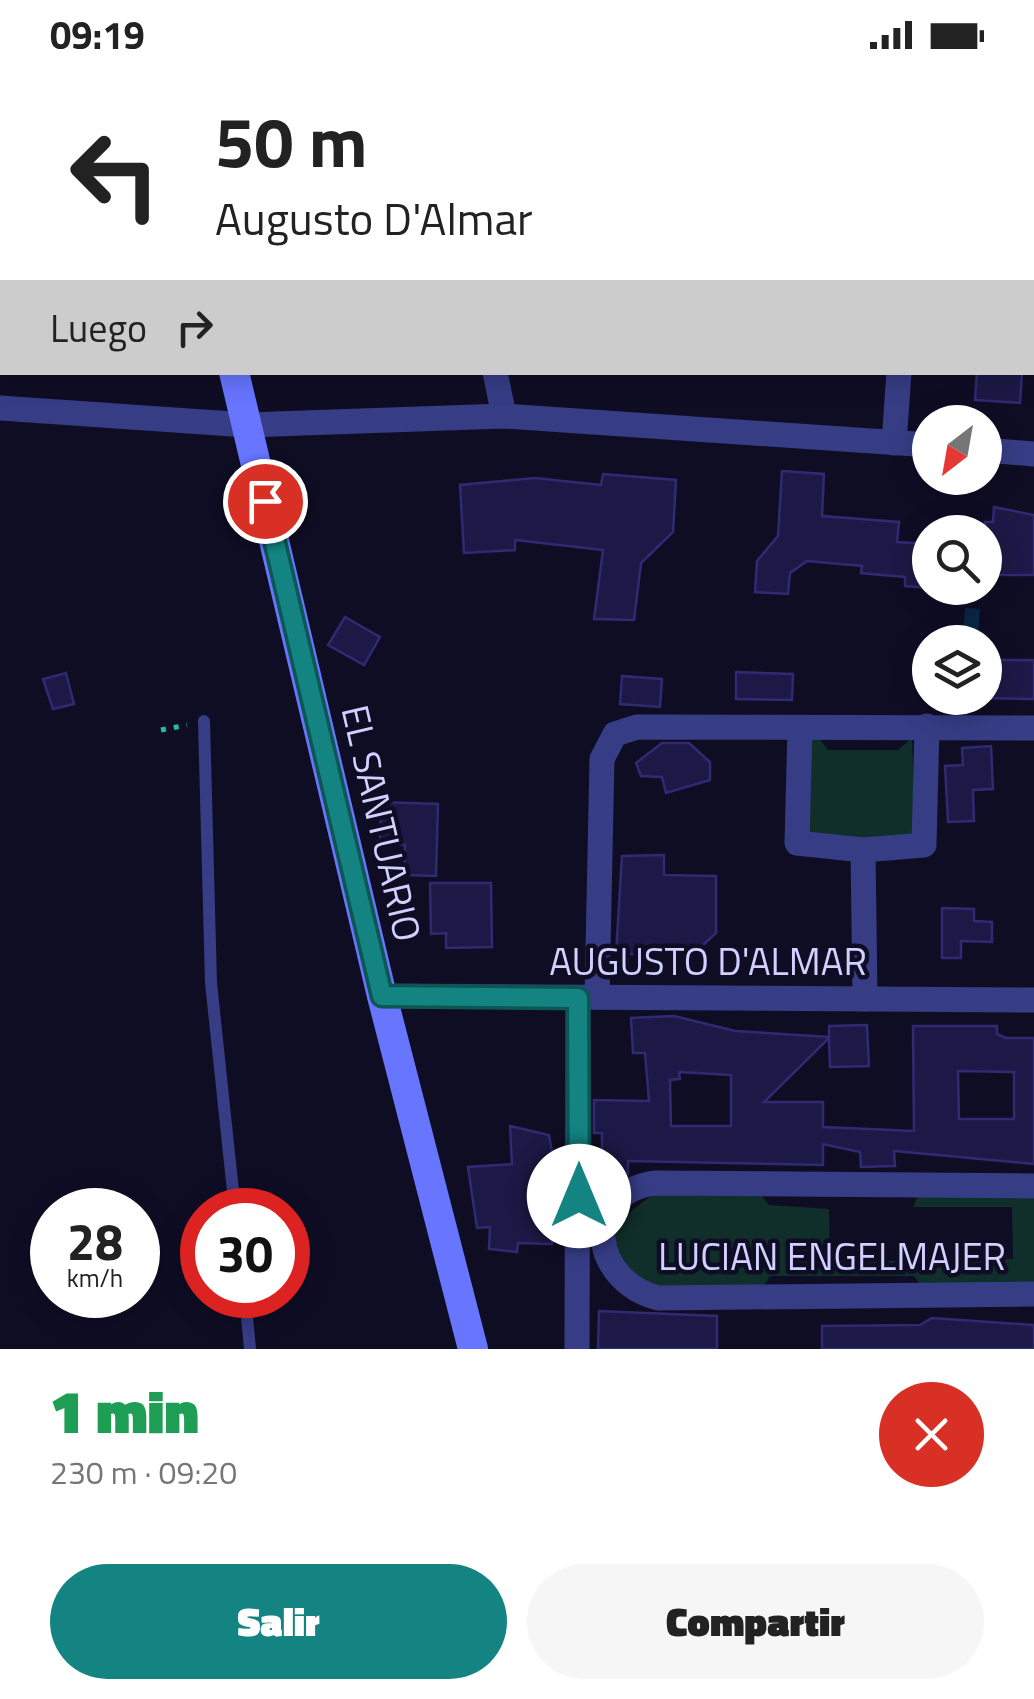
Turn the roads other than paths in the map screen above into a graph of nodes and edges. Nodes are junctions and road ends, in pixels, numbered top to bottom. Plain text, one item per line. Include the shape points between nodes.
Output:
1 (235, 375) edge
2 (496, 375) edge
3 (899, 375) edge
4 (0, 408) edge
5 (504, 416) junction
6 (247, 425) junction
7 (894, 443) junction
8 (912, 444) edge
9 (1002, 451) edge
10 (1034, 454) edge
11 (204, 721) road end
12 (926, 726) junction
13 (800, 728) junction
14 (1034, 728) edge
15 (862, 850) junction
16 (382, 996) junction
17 (588, 998) junction
18 (865, 999) junction
19 (1034, 1000) edge
20 (1034, 1186) edge
21 (233, 1188) edge
22 (590, 1236) junction
23 (1034, 1294) edge
24 (248, 1318) edge
25 (250, 1349) edge
26 (473, 1349) edge
27 (577, 1349) edge

1 - 6 street, EL SANTUARIO
2 - 5 street
3 - 7 street
4 - 6 street
5 - 6 street
5 - 7 street
6 - 16 street, EL SANTUARIO
7 - 8 street
9 - 10 street
11 - 21 lane via 211,983
12 - 13 street
12 - 14 street
12 - 15 street via 924,846
13 - 15 street via 797,843
13 - 17 street via 636,727 611,738 602,758
15 - 18 street
16 - 17 street, AUGUSTO D'ALMAR
16 - 26 street, EL SANTUARIO
17 - 18 street, AUGUSTO D'ALMAR
17 - 22 street
18 - 19 street, AUGUSTO D'ALMAR
20 - 22 street, LUCIAN ENGELMAJER via 654,1183 621,1197
22 - 23 street, LUCIAN ENGELMAJER via 620,1278 658,1298
22 - 27 street
24 - 25 lane

